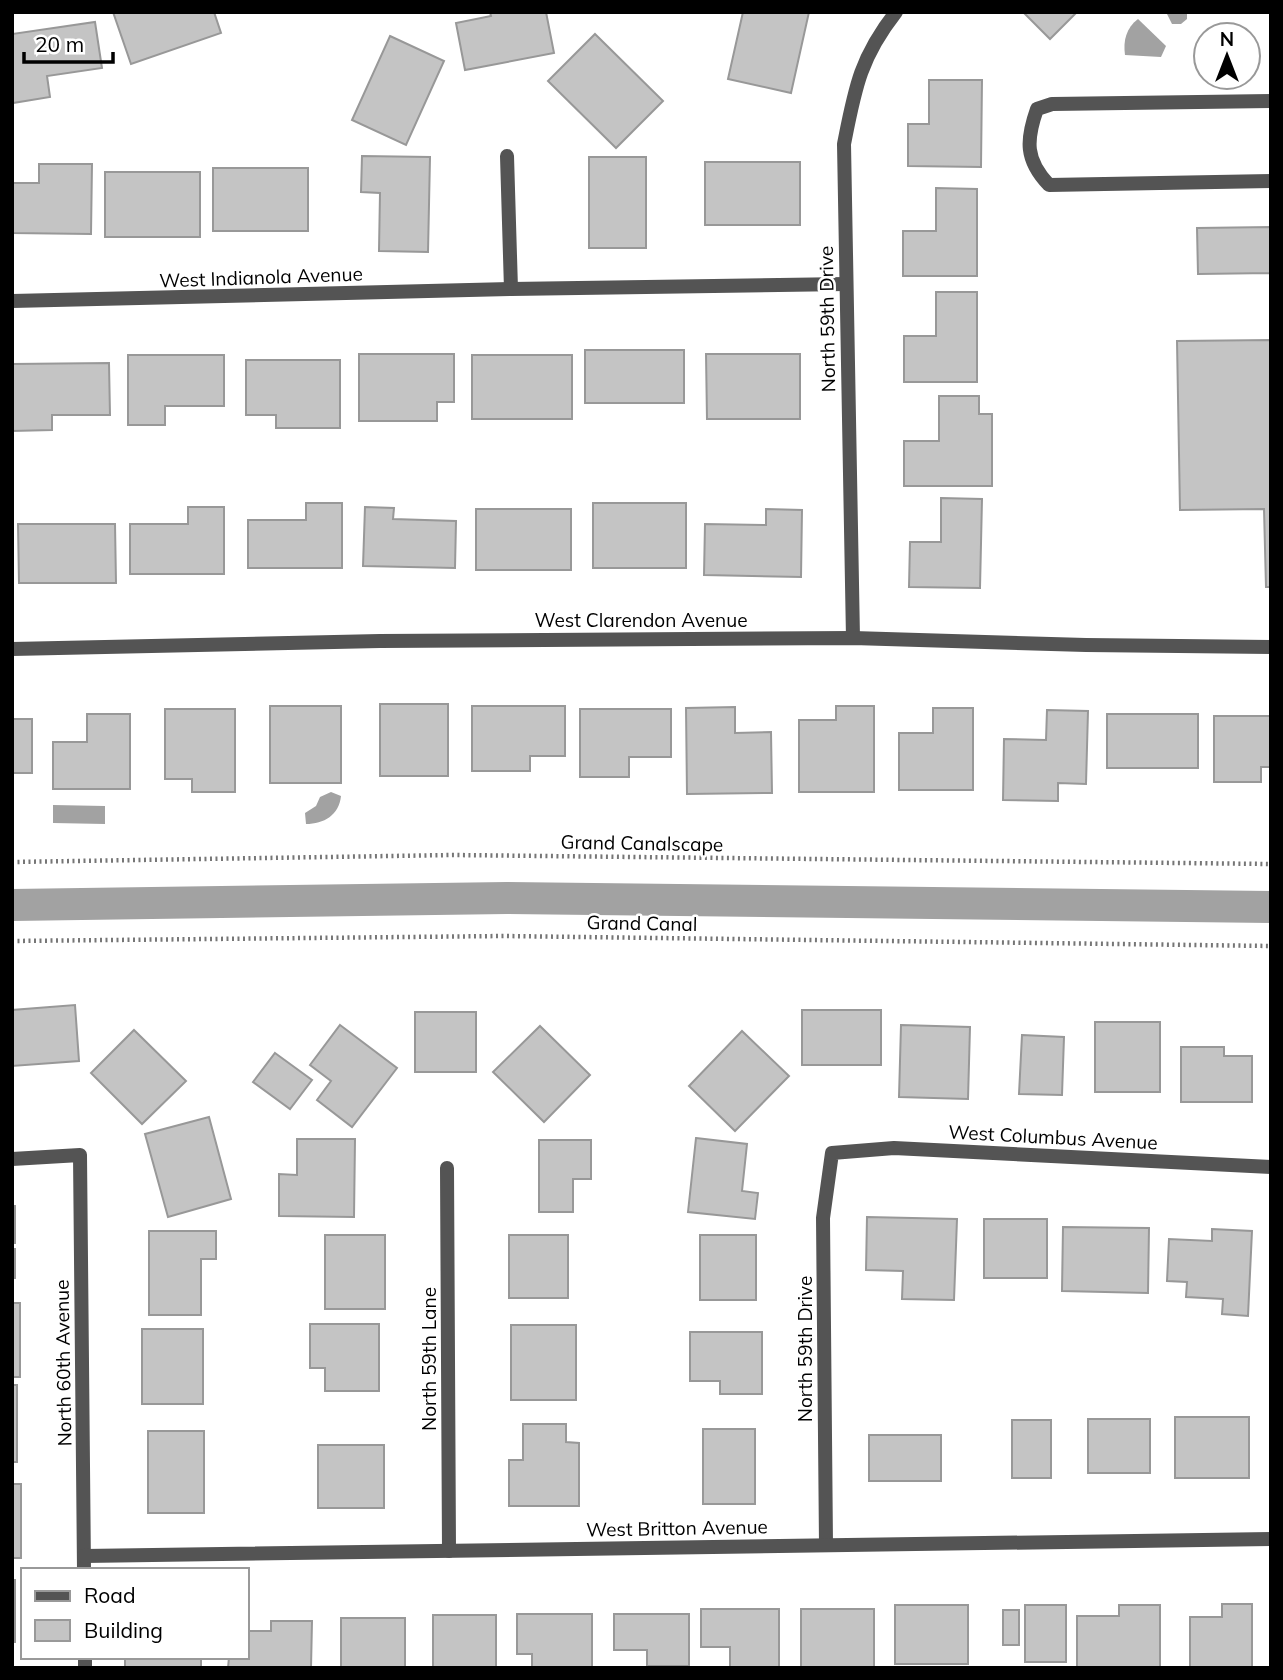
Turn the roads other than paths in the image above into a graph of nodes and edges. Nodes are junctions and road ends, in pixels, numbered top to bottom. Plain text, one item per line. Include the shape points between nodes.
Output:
1 (896, 12) edge
2 (1271, 101) edge
3 (507, 156) dead end
4 (1271, 181) edge
5 (846, 284) junction
6 (511, 289) junction
7 (12, 301) edge
8 (853, 638) junction
9 (1271, 647) edge
10 (12, 649) edge
11 (832, 1153) joint
12 (12, 1159) edge
13 (1271, 1167) edge
14 (447, 1168) dead end
15 (1271, 1539) edge
16 (826, 1545) junction
17 (449, 1551) junction
18 (84, 1563) edge

1 - 5 street, North 59th Drive via 868,54 855,86 846,132
2 - 4 street via 1052,104 1037,109 1029,130 1032,162 1049,185
3 - 6 street
5 - 6 street, West Indianola Avenue
5 - 8 street, North 59th Drive
6 - 7 street, West Indianola Avenue
8 - 9 street, West Clarendon Avenue
8 - 10 street, West Clarendon Avenue
11 - 13 street, West Columbus Avenue via 894,1149
11 - 16 street, North 59th Drive via 823,1218
12 - 18 street, North 60th Avenue via 80,1155
14 - 17 street, North 59th Lane
15 - 16 street, West Britton Avenue
16 - 17 street, West Britton Avenue
17 - 18 street, West Britton Avenue

